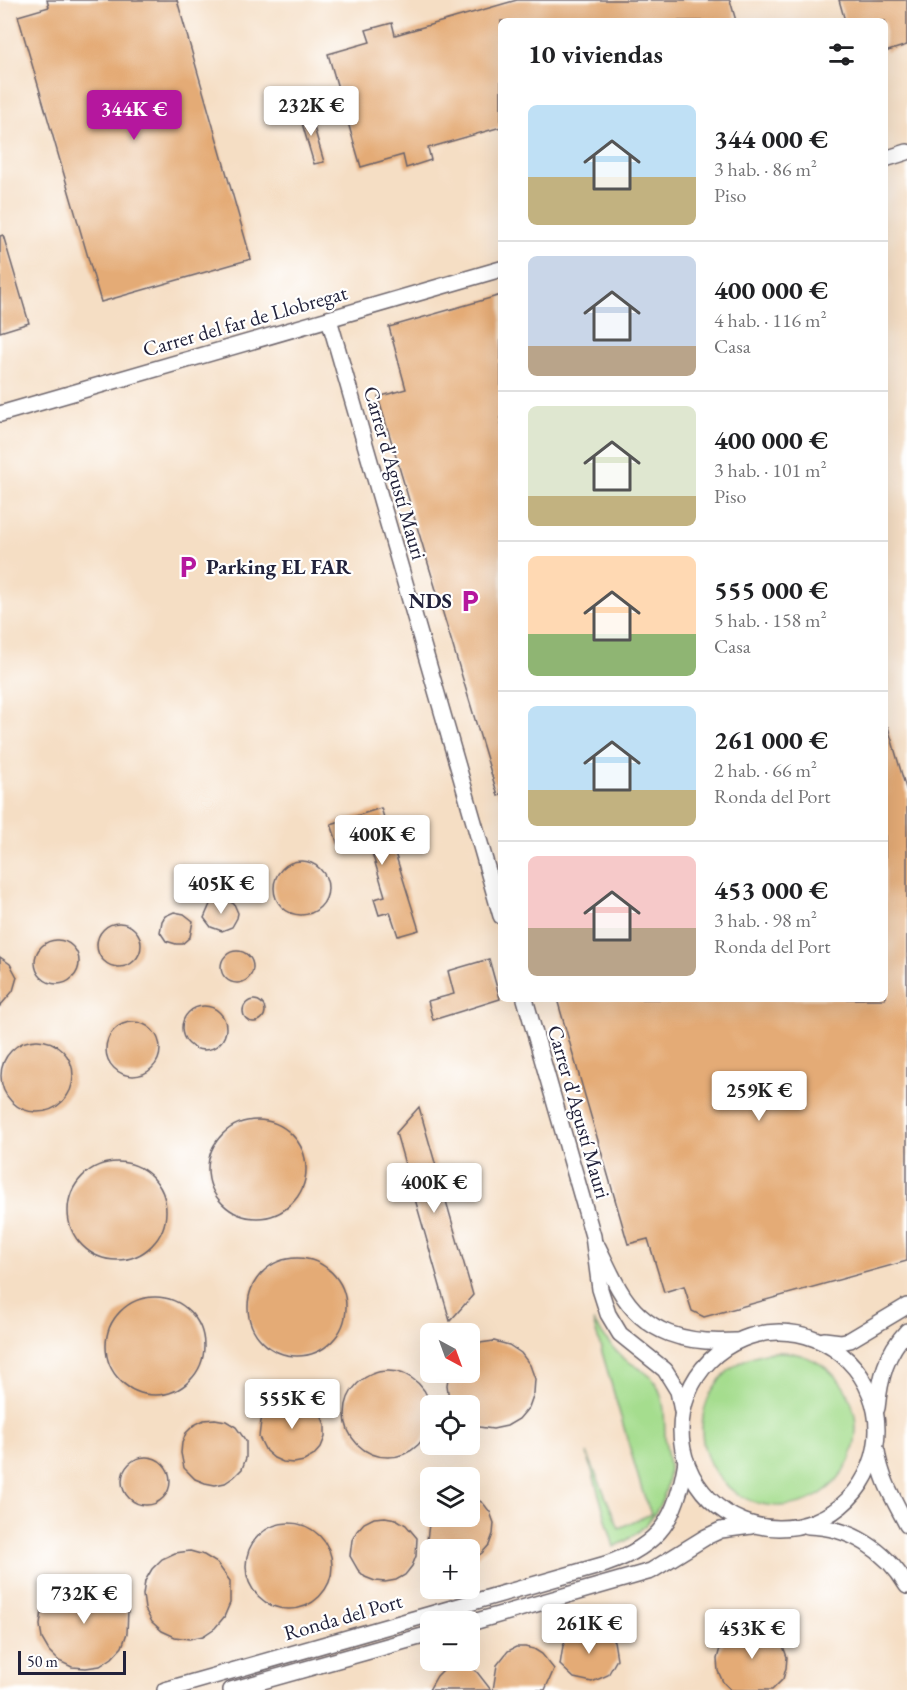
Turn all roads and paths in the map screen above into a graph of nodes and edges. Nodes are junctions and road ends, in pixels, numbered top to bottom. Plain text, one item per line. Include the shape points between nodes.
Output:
1 (907, 152) edge
2 (888, 158) edge
3 (498, 270) edge
4 (329, 319) junction
5 (0, 414) edge
6 (498, 906) edge
7 (526, 1002) edge
8 (593, 1236) junction
9 (907, 1305) edge
10 (907, 1331) edge
11 (819, 1339) junction
12 (736, 1341) junction
13 (683, 1418) junction
14 (876, 1420) junction
15 (876, 1441) junction
16 (686, 1461) junction
17 (907, 1525) edge
18 (759, 1526) junction
19 (799, 1526) junction
20 (907, 1586) edge
21 (480, 1620) edge
22 (420, 1637) edge
23 (165, 1690) edge
24 (231, 1690) edge

1 - 2 street
3 - 4 street, Carrer del far de Llobregat
4 - 5 street, Carrer del far de Llobregat
4 - 6 street, Carrer d'Agustí Mauri
7 - 8 street, Carrer d'Agustí Mauri
8 - 12 street via 620,1290 655,1327 686,1339
8 - 13 street via 600,1289 612,1324 628,1342 665,1370 678,1391
9 - 11 street via 850,1340
10 - 14 street via 884,1369
11 - 12 street via 773,1331
11 - 14 street via 841,1353 862,1377
12 - 13 street via 716,1354 699,1373
13 - 16 street
14 - 15 street
15 - 17 street via 885,1484
15 - 19 street via 865,1478 852,1495 838,1509
16 - 18 street via 697,1483 721,1509
16 - 23 street, Ronda del Port via 672,1513 654,1538 633,1553
18 - 19 street
18 - 21 street via 721,1530 651,1571
19 - 20 street via 826,1527 861,1540 892,1564
22 - 24 street, Ronda del Port

